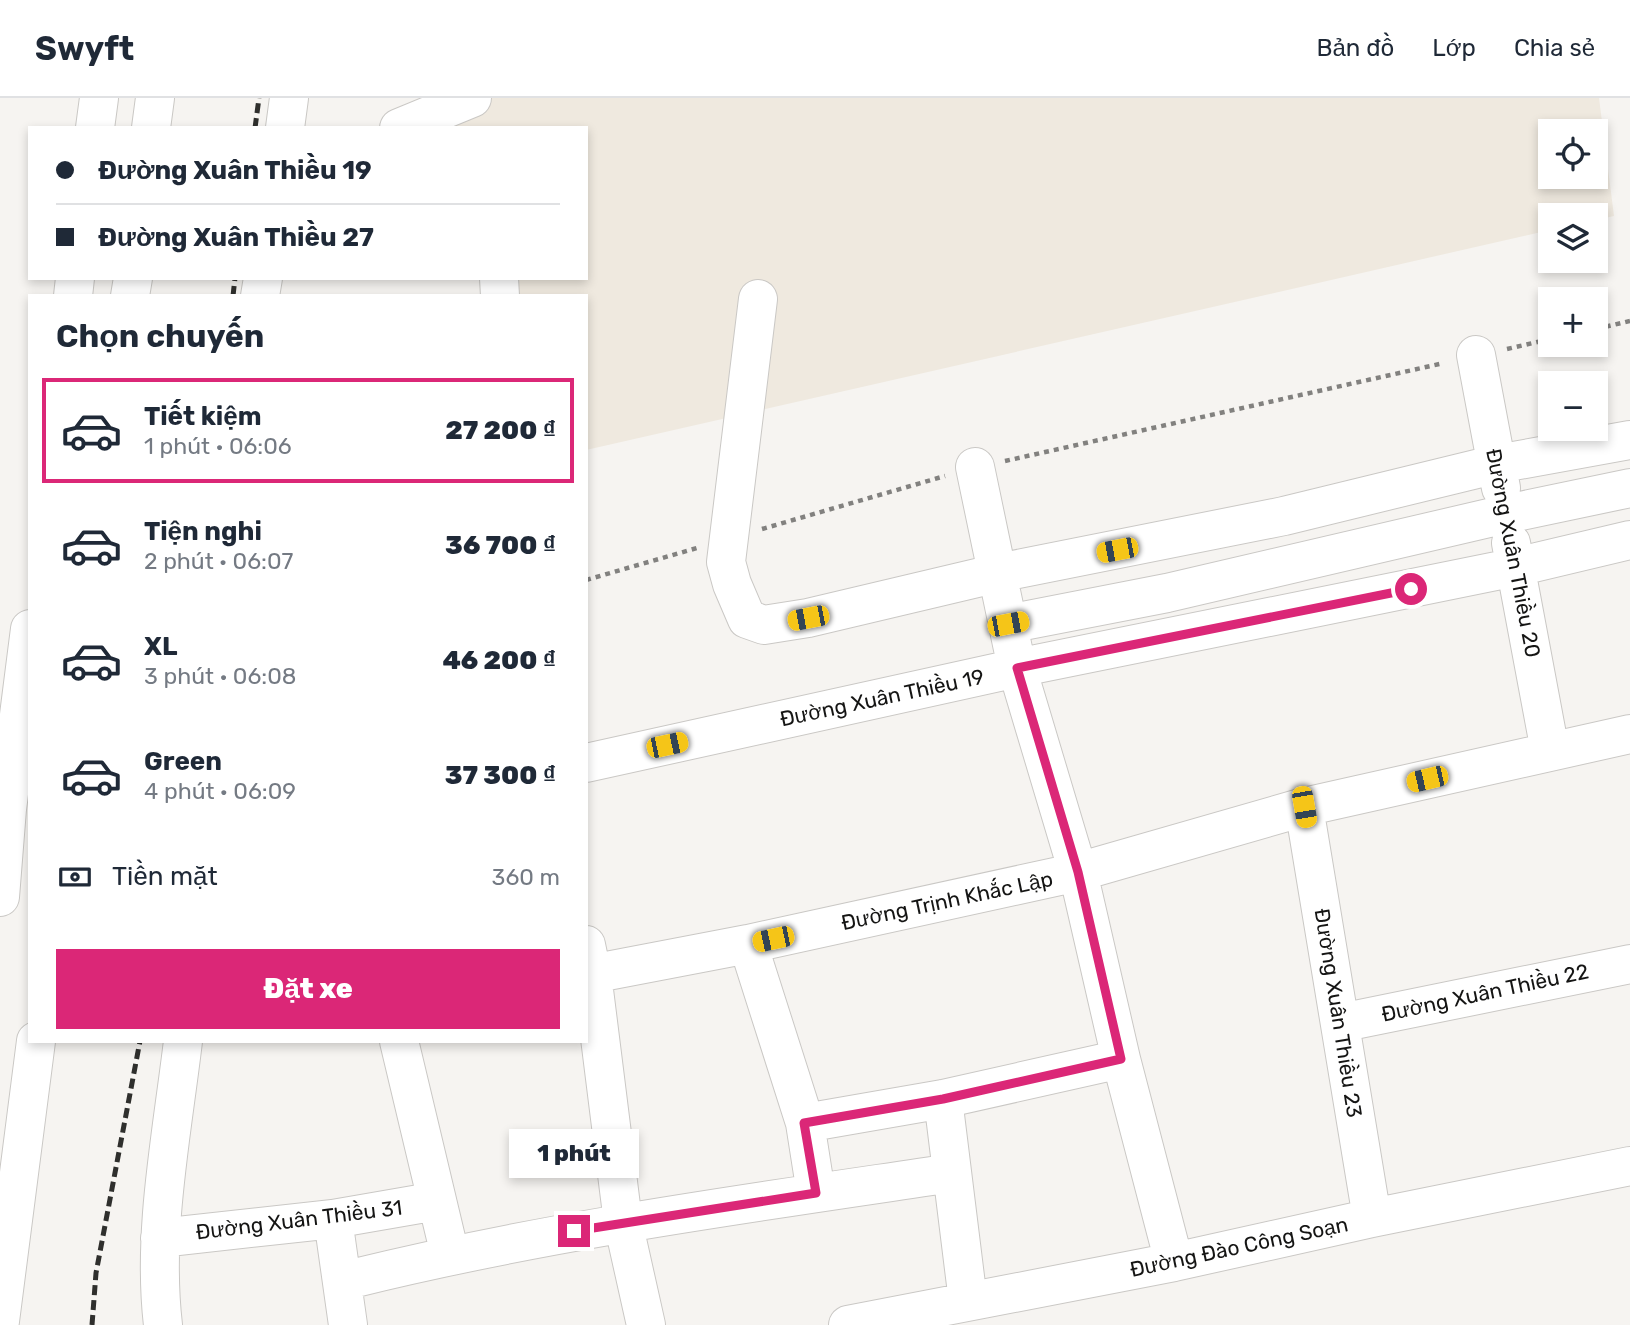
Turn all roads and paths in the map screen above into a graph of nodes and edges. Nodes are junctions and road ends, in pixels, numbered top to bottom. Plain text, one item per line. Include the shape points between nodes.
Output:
1 (99, 98) edge
2 (155, 98) edge
3 (289, 98) edge
4 (472, 98) edge
5 (95, 126) edge
6 (151, 126) edge
7 (285, 126) edge
8 (404, 126) edge
9 (758, 299) dead end
10 (1630, 321) edge
11 (1608, 326) edge
12 (1538, 342) edge
13 (1476, 355) junction
14 (1630, 440) edge
15 (1497, 464) junction
16 (975, 467) junction
17 (1630, 488) edge
18 (1506, 514) junction
19 (729, 538) junction
20 (1630, 540) edge
21 (1516, 567) junction
22 (998, 573) junction
23 (588, 579) edge
24 (1008, 624) junction
25 (28, 645) edge
26 (1017, 668) junction
27 (1630, 734) edge
28 (1550, 751) junction
29 (588, 763) edge
30 (1304, 807) junction
31 (1078, 872) junction
32 (0, 897) edge
33 (748, 944) junction
34 (1630, 964) edge
35 (588, 965) edge
36 (1340, 1023) junction
37 (36, 1043) edge
38 (183, 1043) edge
39 (399, 1043) edge
40 (1121, 1059) junction
41 (943, 1099) junction
42 (804, 1123) junction
43 (1630, 1166) edge
44 (952, 1173) junction
45 (816, 1193) junction
46 (437, 1201) junction
47 (1372, 1218) junction
48 (333, 1219) junction
49 (623, 1222) junction
50 (160, 1238) junction
51 (450, 1255) junction
52 (1174, 1262) junction
53 (342, 1278) junction
54 (968, 1301) junction
55 (0, 1321) edge
56 (163, 1325) edge
57 (348, 1325) edge
58 (646, 1325) edge
59 (848, 1325) edge

1 - 5 main road
2 - 6 main road
3 - 7 main road
4 - 8 main road
9 - 19 main road
10 - 11 path
12 - 13 path
13 - 15 main road, Đường Xuân Thiều 20
13 - 16 path
14 - 15 main road
15 - 18 main road, Đường Xuân Thiều 20
15 - 22 main road via 1284,516
16 - 19 path
16 - 22 main road
17 - 18 main road
18 - 21 main road, Đường Xuân Thiều 20
18 - 24 main road via 1167,593
19 - 22 main road via 726,562 732,584 747,619 764,625
19 - 23 path
20 - 21 main road, Đường Xuân Thiều 19
21 - 26 main road, Đường Xuân Thiều 19
21 - 28 main road, Đường Xuân Thiều 20
22 - 24 main road
24 - 26 main road
25 - 32 main road
26 - 29 main road, Đường Xuân Thiều 19
26 - 31 main road
27 - 28 main road, Đường Trịnh Khắc Lập
28 - 30 main road, Đường Trịnh Khắc Lập
30 - 31 main road, Đường Trịnh Khắc Lập
30 - 36 main road, Đường Xuân Thiều 23
31 - 33 main road, Đường Trịnh Khắc Lập
31 - 40 main road
33 - 35 main road, Đường Trịnh Khắc Lập
33 - 42 main road
34 - 36 main road, Đường Xuân Thiều 22
35 - 49 main road
36 - 47 main road, Đường Xuân Thiều 23
37 - 55 main road
38 - 50 main road
39 - 46 main road
40 - 41 main road
40 - 52 main road
41 - 42 main road
41 - 44 main road
42 - 45 main road
43 - 47 main road, Đường Đào Công Soạn
44 - 45 main road
44 - 54 main road
45 - 49 main road
46 - 48 main road, Đường Xuân Thiều 31
46 - 51 main road
47 - 52 main road, Đường Đào Công Soạn
48 - 50 main road, Đường Xuân Thiều 31
48 - 53 main road
49 - 51 main road
49 - 58 main road
50 - 56 main road
51 - 53 main road
52 - 54 main road, Đường Đào Công Soạn
53 - 57 main road
54 - 59 main road, Đường Đào Công Soạn

